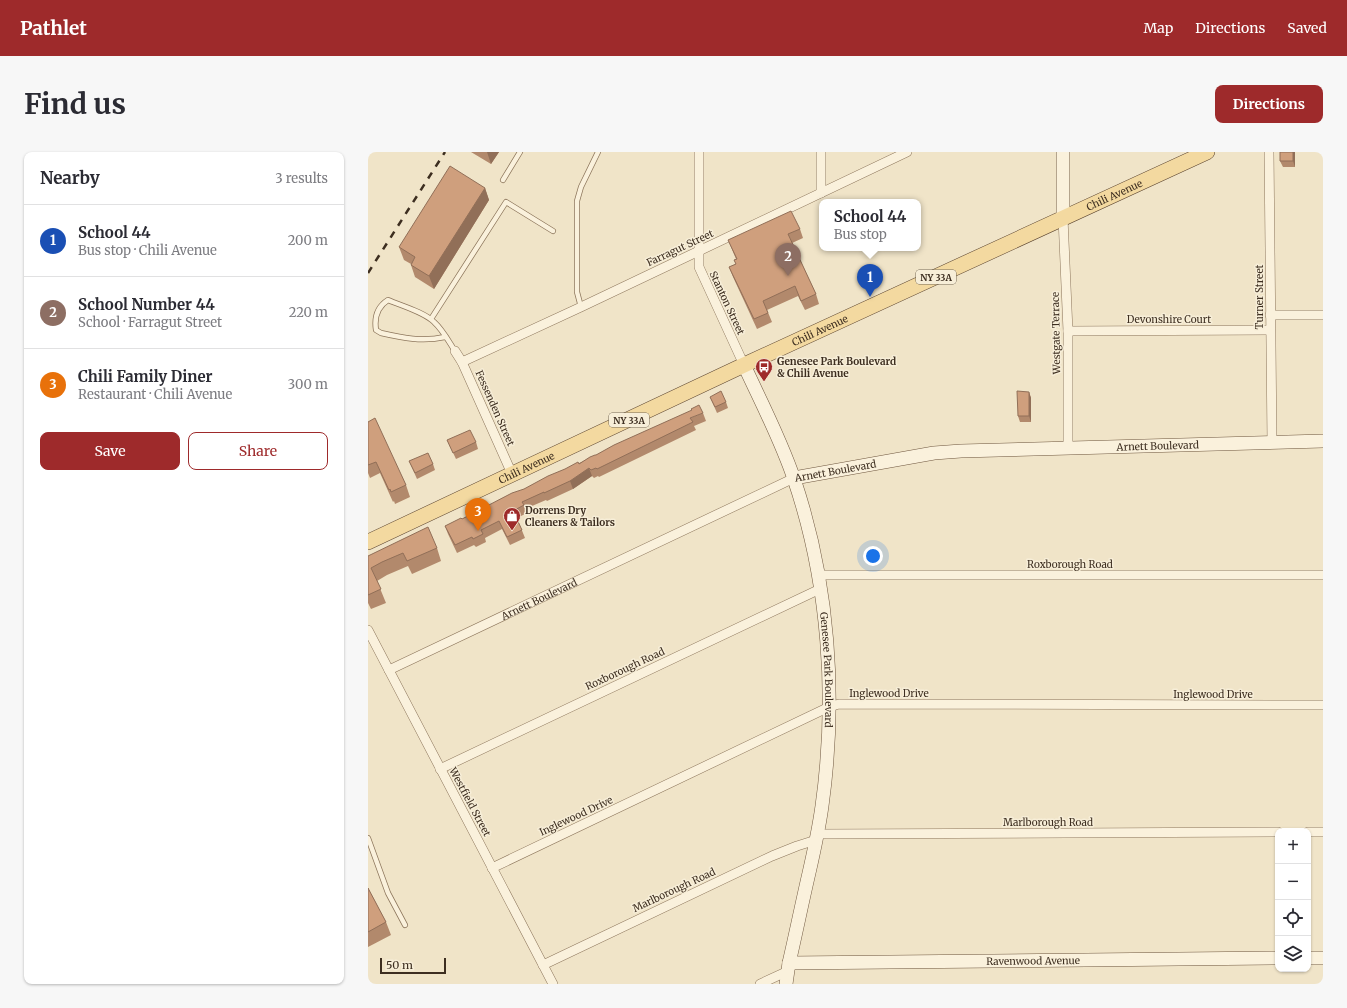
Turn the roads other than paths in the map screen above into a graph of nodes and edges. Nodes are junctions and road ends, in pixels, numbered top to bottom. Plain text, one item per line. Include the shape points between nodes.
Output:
1 (520, 152) edge
2 (598, 152) edge
3 (699, 152) edge
4 (821, 152) edge
5 (907, 152) edge
6 (1063, 152) edge
7 (1269, 152) edge
8 (1199, 154) edge
9 (503, 180) dead end
10 (821, 193) junction
11 (1063, 218) junction
12 (553, 232) dead end
13 (699, 251) junction
14 (581, 307) junction
15 (1323, 314) edge
16 (1270, 315) junction
17 (430, 319) junction
18 (1270, 330) junction
19 (1068, 331) junction
20 (445, 337) junction
21 (455, 351) joint
22 (462, 362) junction
23 (744, 365) junction
24 (1323, 441) edge
25 (1272, 442) junction
26 (1068, 448) junction
27 (512, 474) junction
28 (794, 478) junction
29 (368, 542) edge
30 (818, 575) junction
31 (1323, 575) edge
32 (820, 589) junction
33 (368, 630) edge
34 (389, 670) junction
35 (1323, 705) edge
36 (829, 707) junction
37 (440, 769) junction
38 (1275, 832) edge
39 (1311, 832) edge
40 (1323, 832) edge
41 (817, 837) junction
42 (368, 838) edge
43 (492, 868) junction
44 (405, 925) dead end
45 (1275, 958) edge
46 (1311, 958) edge
47 (1323, 958) edge
48 (543, 965) junction
49 (788, 967) junction
50 (553, 984) edge
51 (760, 984) edge
52 (786, 984) edge

1 - 9 lane
2 - 14 lane via 577,201 577,292
3 - 13 street, Stanton Street
4 - 10 street
5 - 10 street, Farragut Street
6 - 11 street
7 - 16 street, Turner Street
8 - 11 main road, Chili Avenue / NY 33A
10 - 13 street, Farragut Street
11 - 19 street, Westgate Terrace
11 - 23 main road, Chili Avenue / NY 33A
12 - 17 lane via 506,202
13 - 14 street, Farragut Street
13 - 23 street, Stanton Street via 700,272
14 - 22 street, Farragut Street
15 - 16 street
16 - 18 street, Turner Street
17 - 20 lane
17 - 20 lane via 388,300 382,304 375,323 376,330 380,333 422,340
18 - 19 street, Devonshire Court
18 - 25 street, Turner Street
19 - 26 street, Westgate Terrace
20 - 21 lane
21 - 22 street, Fessenden Street
22 - 27 street, Fessenden Street
23 - 27 main road, Chili Avenue / NY 33A
23 - 28 street, Genesee Park Boulevard
24 - 25 street, Arnett Boulevard
25 - 26 street, Arnett Boulevard
26 - 28 street, Arnett Boulevard via 934,453
27 - 29 main road, Chili Avenue / NY 33A
28 - 30 street, Genesee Park Boulevard
28 - 34 street, Arnett Boulevard
30 - 31 street, Roxborough Road
30 - 32 street, Genesee Park Boulevard
32 - 36 street, Genesee Park Boulevard via 826,639
32 - 37 street, Roxborough Road
33 - 34 street, Westfield Street
34 - 37 street, Westfield Street
35 - 36 street, Inglewood Drive via 839,704
36 - 41 street, Genesee Park Boulevard via 826,777
36 - 43 street, Inglewood Drive
37 - 43 street, Westfield Street
38 - 41 street, Marlborough Road
39 - 40 street
41 - 48 street, Marlborough Road
41 - 49 street, Genesee Park Boulevard
42 - 44 lane via 388,893
43 - 48 street, Westfield Street
45 - 49 street, Ravenwood Avenue
46 - 47 street
48 - 50 street, Westfield Street
49 - 51 street, Ravenwood Avenue
49 - 52 street, Genesee Park Boulevard

